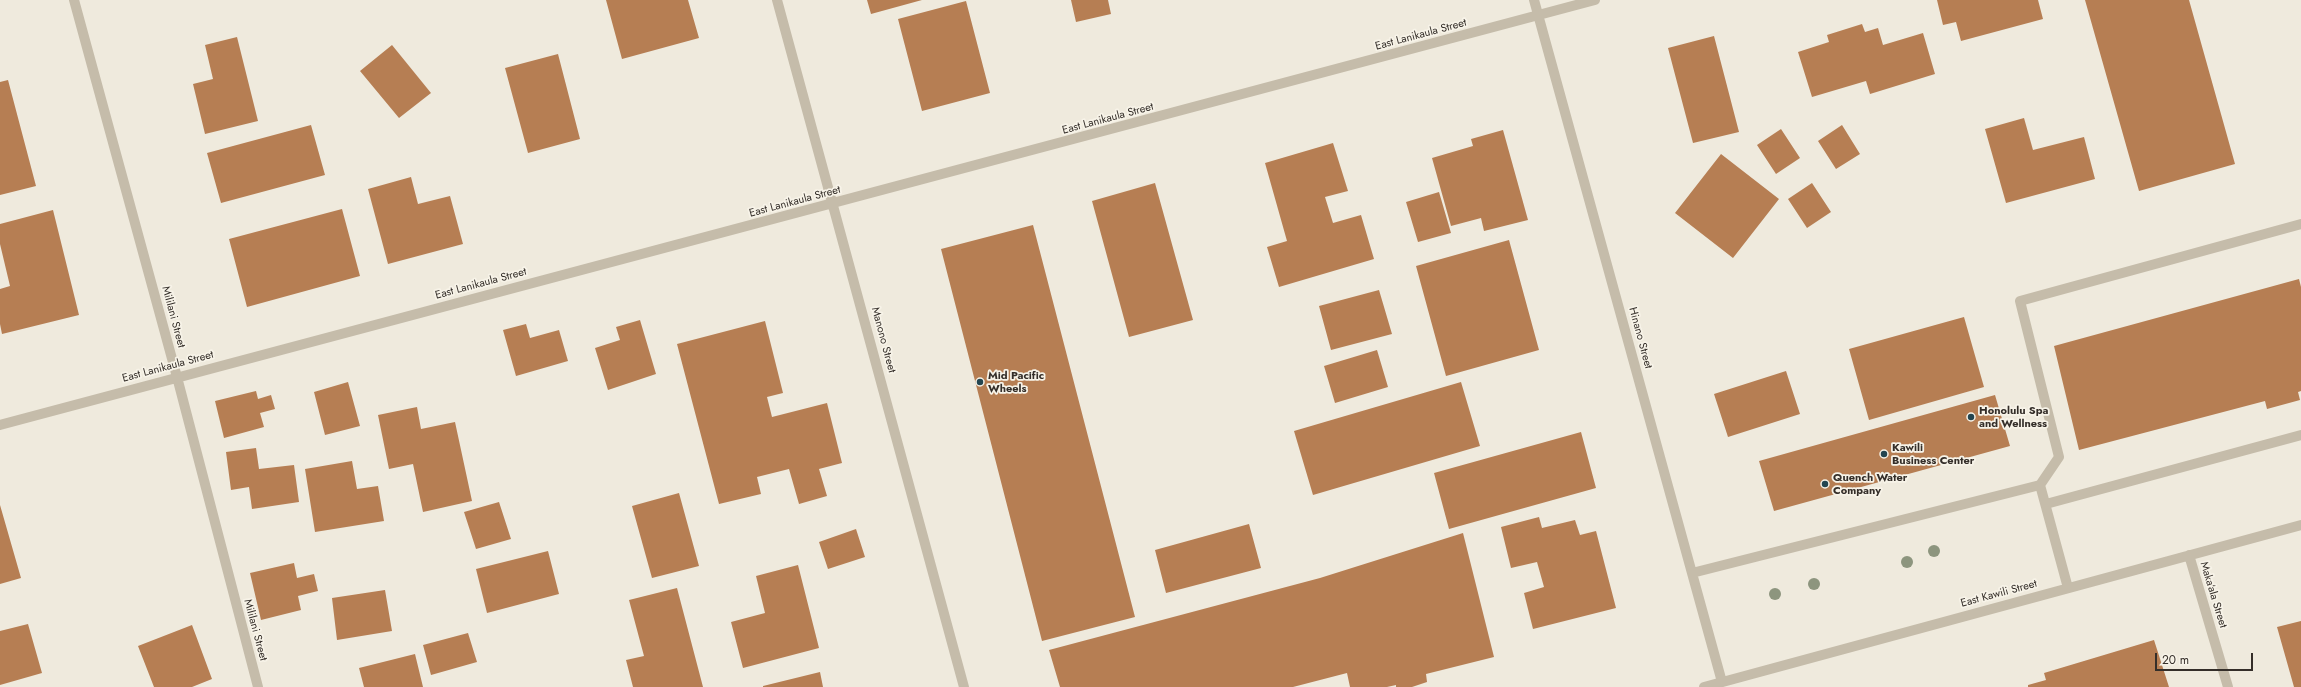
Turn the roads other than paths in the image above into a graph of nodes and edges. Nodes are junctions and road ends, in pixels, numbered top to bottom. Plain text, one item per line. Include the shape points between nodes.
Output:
1 (74, 0) edge
2 (777, 0) edge
3 (1534, 0) edge
4 (1595, 0) edge
5 (1538, 16) junction
6 (834, 204) junction
7 (2301, 224) edge
8 (176, 377) junction
9 (0, 425) edge
10 (2301, 435) edge
11 (2040, 484) junction
12 (2046, 504) junction
13 (2301, 525) edge
14 (2189, 555) junction
15 (1692, 573) junction
16 (2068, 588) junction
17 (1722, 682) junction
18 (258, 687) edge
19 (964, 687) edge
20 (1704, 687) edge
21 (2228, 687) edge

1 - 8 street, Mililani Street
2 - 6 street, Manono Street
3 - 5 street, Hinano Street
4 - 5 street, East Lanikaula Street
5 - 6 street, East Lanikaula Street
5 - 15 street, Hinano Street
6 - 8 street, East Lanikaula Street
6 - 19 street, Manono Street
7 - 11 street via 2020,301 2059,456
8 - 9 street, East Lanikaula Street
8 - 18 street, Mililani Street
10 - 12 street
11 - 12 street
11 - 15 street
12 - 16 street
13 - 14 street, East Kawili Street
14 - 16 street, East Kawili Street
14 - 21 street, Maka‘ala Street
15 - 17 street, Hinano Street
16 - 17 street, East Kawili Street
17 - 20 street, East Kawili Street

